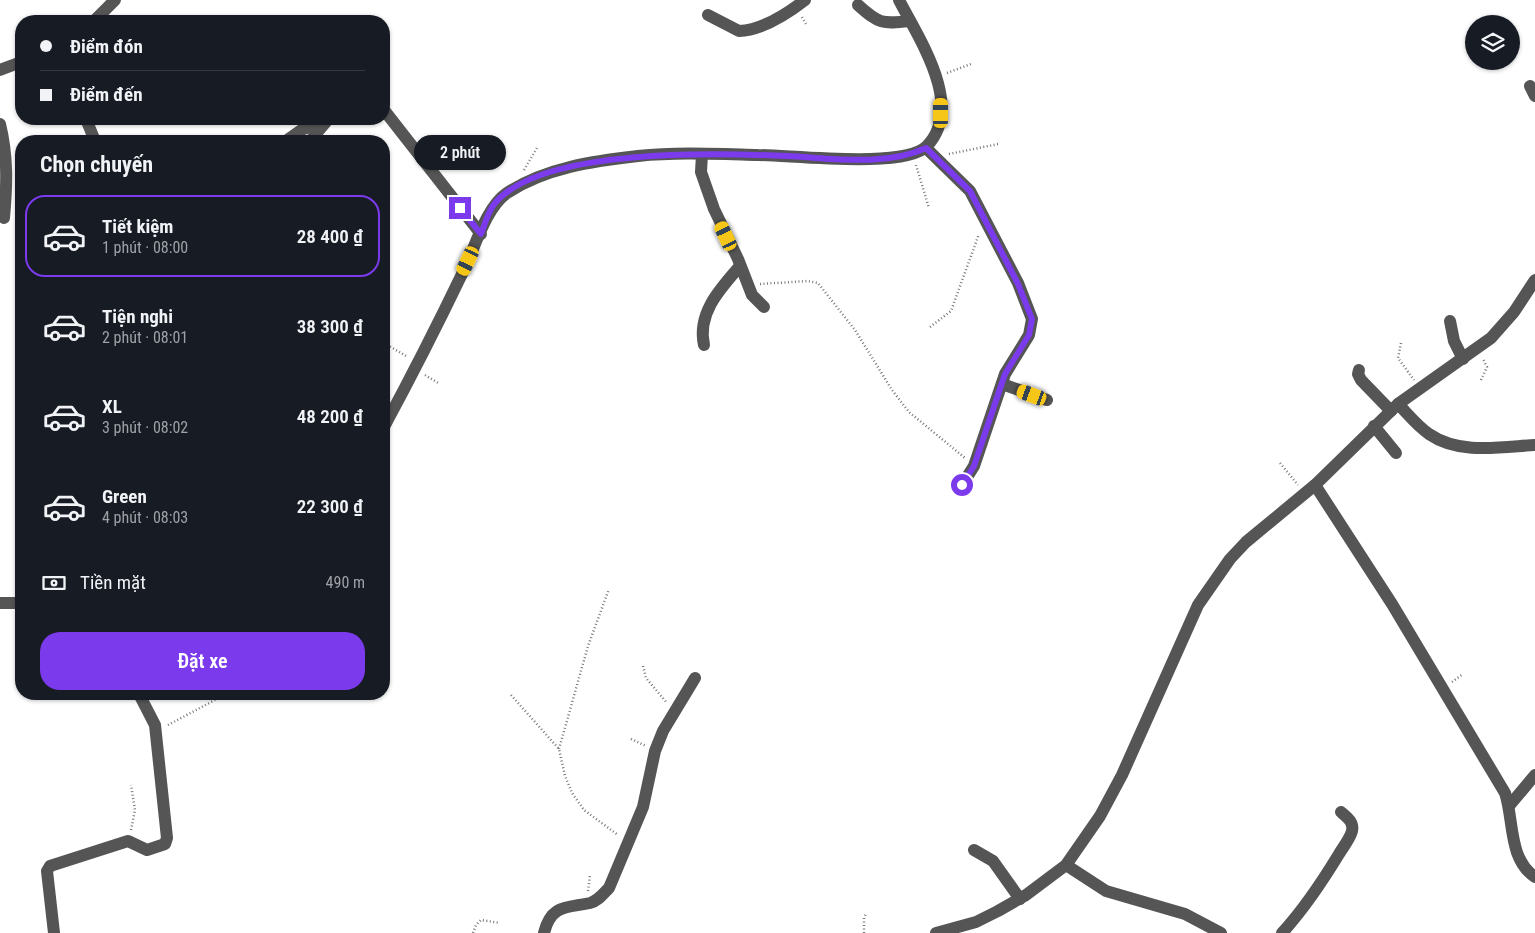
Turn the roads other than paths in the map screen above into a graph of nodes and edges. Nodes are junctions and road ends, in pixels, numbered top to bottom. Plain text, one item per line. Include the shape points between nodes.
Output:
1 (114, 0) edge
2 (805, 0) edge
3 (899, 0) edge
4 (858, 5) dead end
5 (100, 15) edge
6 (708, 15) dead end
7 (910, 21) junction
8 (15, 64) edge
9 (0, 70) edge
10 (390, 118) edge
11 (0, 124) edge
12 (315, 125) edge
13 (324, 125) edge
14 (294, 135) edge
15 (315, 135) edge
16 (930, 152) junction
17 (702, 154) junction
18 (4, 218) dead end
19 (481, 234) junction
20 (740, 266) junction
21 (1535, 280) edge
22 (764, 307) dead end
23 (1450, 321) dead end
24 (704, 345) dead end
25 (1463, 358) junction
26 (1359, 370) dead end
27 (1002, 384) junction
28 (1047, 400) dead end
29 (1394, 407) junction
30 (390, 416) edge
31 (1374, 426) junction
32 (1535, 445) edge
33 (1396, 453) dead end
34 (962, 485) dead end
35 (1315, 485) junction
36 (0, 603) edge
37 (15, 603) edge
38 (695, 678) dead end
39 (142, 700) edge
40 (1535, 775) edge
41 (1509, 806) junction
42 (1341, 812) dead end
43 (974, 850) dead end
44 (1066, 864) junction
45 (1535, 877) edge
46 (1020, 898) junction
47 (54, 933) edge
48 (544, 933) edge
49 (936, 933) edge
50 (1220, 933) edge
51 (1282, 933) edge

1 - 5 street
2 - 6 street via 771,22 744,31
3 - 7 street
4 - 7 street via 884,24
7 - 16 street via 941,94 941,113
8 - 9 street
10 - 19 street
11 - 18 street via 8,170
12 - 14 street
13 - 15 street
16 - 17 street via 871,159
16 - 27 street via 970,191 1018,284 1032,319 1029,335
17 - 19 street via 638,156 538,176 517,186 494,204
17 - 20 street via 704,185
19 - 30 street
20 - 22 street via 752,295
20 - 24 street via 718,291 705,313 702,327
21 - 25 street via 1502,327
23 - 25 street via 1454,341
25 - 29 street
26 - 29 street via 1361,380
27 - 28 street
27 - 34 street via 974,466
29 - 31 street
29 - 32 street via 1428,434 1448,443 1476,448
31 - 33 street
31 - 35 street
35 - 41 street via 1470,732 1505,793
35 - 44 street via 1246,542 1206,590 1122,775 1100,816
36 - 37 street
38 - 48 street via 674,711 655,751 643,807 609,888 591,903 563,908 552,915
39 - 47 street via 155,725 165,844 151,849 128,841 50,866 47,871
40 - 41 street
41 - 45 street via 1518,852
42 - 51 street via 1352,823 1352,831 1325,878
43 - 46 street via 993,861
44 - 46 street
44 - 50 street via 1106,891 1185,914
46 - 49 street via 976,922

